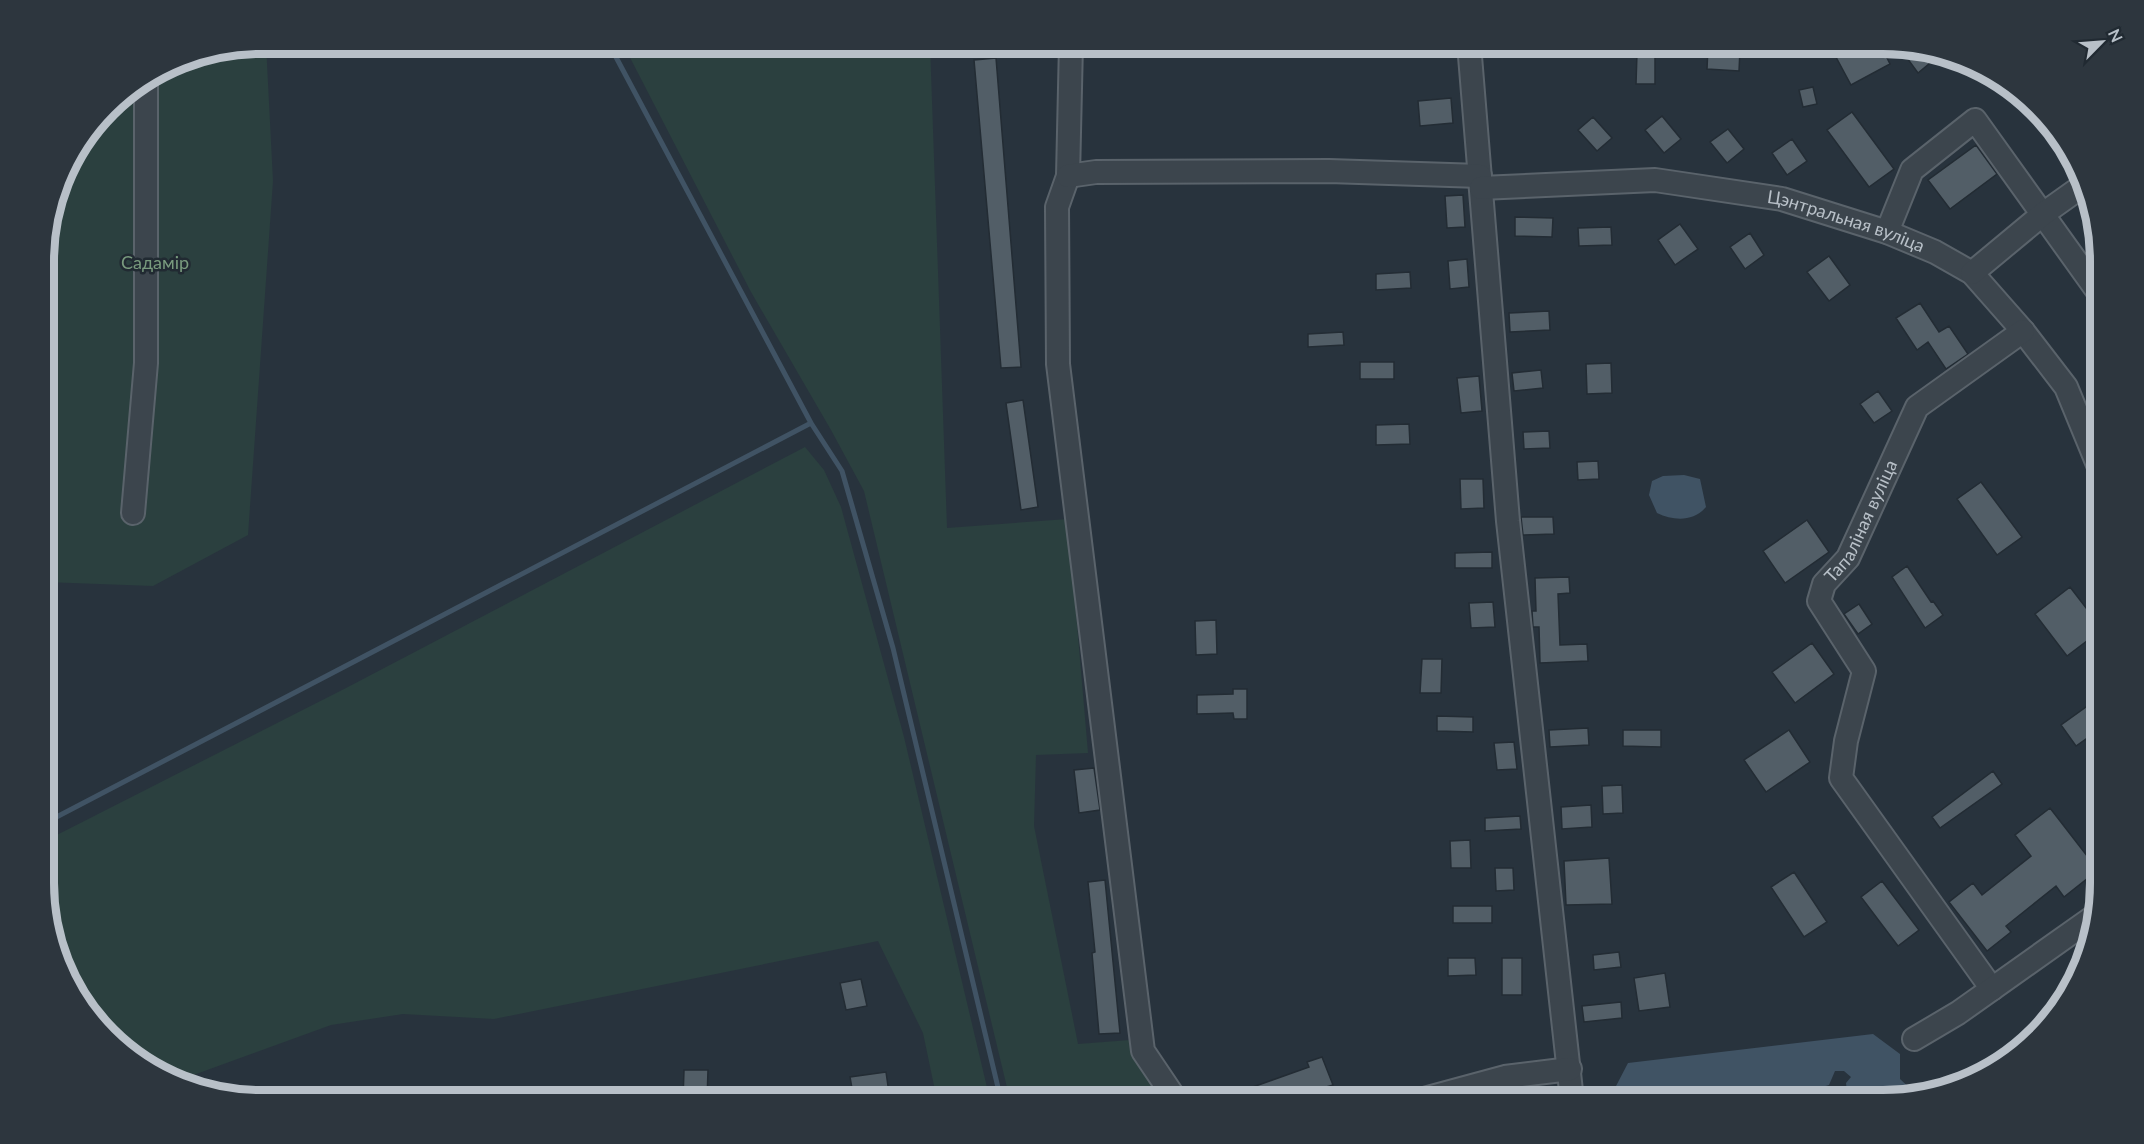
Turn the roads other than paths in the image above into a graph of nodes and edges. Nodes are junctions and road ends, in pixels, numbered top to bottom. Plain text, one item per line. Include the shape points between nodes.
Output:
1 (1071, 54) edge
2 (1470, 54) edge
3 (146, 89) edge
4 (1068, 177) junction
5 (1480, 182) junction
6 (2077, 190) edge
7 (2043, 214) junction
8 (1887, 232) junction
9 (1972, 273) junction
10 (2090, 280) edge
11 (2024, 331) junction
12 (2090, 445) edge
13 (133, 513) dead end
14 (2086, 922) edge
15 (1992, 989) junction
16 (1914, 1039) dead end
17 (1570, 1069) junction
18 (1169, 1090) edge
19 (1457, 1090) edge
20 (1571, 1090) edge

1 - 4 street
2 - 5 street
3 - 13 street via 146,363
4 - 5 street, Цэнтральная вуліца via 1096,172 1329,171
4 - 18 street via 1057,207 1059,376 1143,1050
5 - 8 street, Цэнтральная вуліца via 1655,180 1782,199
5 - 17 street via 1509,521
6 - 7 street
7 - 8 street via 1975,120 1912,170
7 - 9 street
7 - 10 street
8 - 9 street, Цэнтральная вуліца
9 - 11 street, Цэнтральная вуліца
11 - 12 street, Цэнтральная вуліца via 2066,387
11 - 15 street, Тапаліная вуліца via 1917,407 1848,558 1824,584 1819,601 1864,671 1841,778
14 - 15 street
15 - 16 street
17 - 19 street via 1505,1077
17 - 20 street

